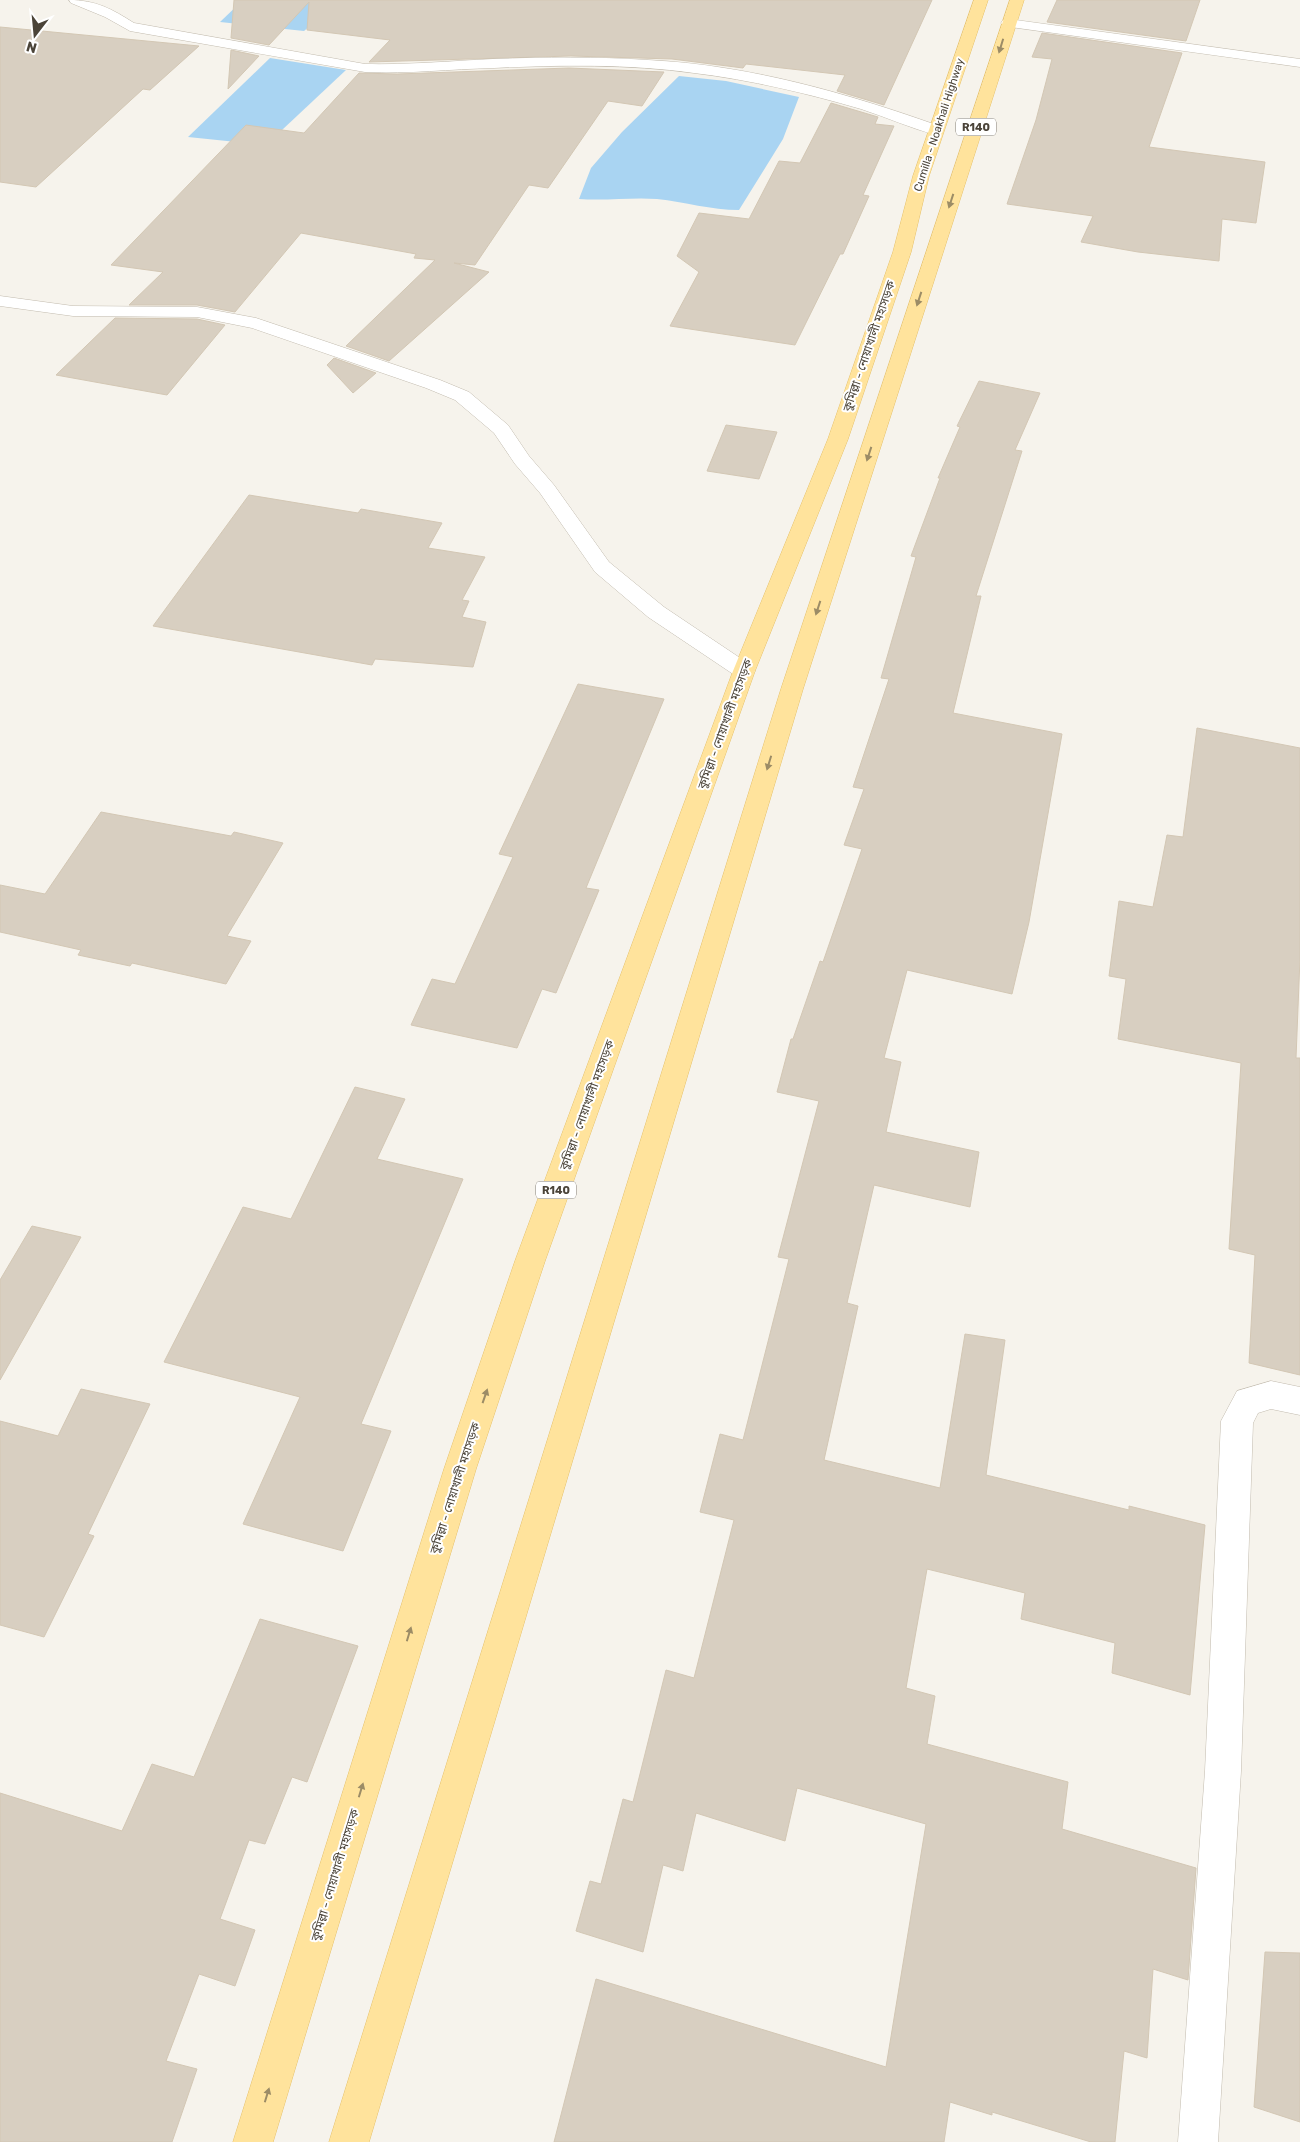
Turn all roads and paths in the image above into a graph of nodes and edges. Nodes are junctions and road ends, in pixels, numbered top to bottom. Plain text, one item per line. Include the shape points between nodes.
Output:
1 (76, 0) edge
2 (981, 0) edge
3 (1017, 0) edge
4 (1008, 23) junction
5 (1300, 63) edge
6 (936, 130) junction
7 (902, 252) joint
8 (0, 301) edge
9 (744, 671) junction
10 (1300, 1401) edge
11 (252, 2142) edge
12 (349, 2142) edge
13 (1198, 2142) edge

1 - 6 street via 110,14 130,27 365,68 557,63 694,68 798,87 885,111
2 - 6 main road, Cumilla - Noakhali Highway / R140
3 - 4 main road, R140
4 - 5 street
4 -> 12 main road, R140 via 792,688
6 - 7 main road, Cumilla - Noakhali Highway / R140
7 - 9 main road, কুমিল্লা - নোয়াখালী মহাসড়ক / R140 via 838,439
8 - 9 street via 73,311 197,312 256,324 462,396 501,429 602,567 656,612
11 -> 9 main road, কুমিল্লা - নোয়াখালী মহাসড়ক / R140 via 463,1459 530,1261
10 - 13 street via 1271,1395 1248,1401 1237,1421 1223,1771

